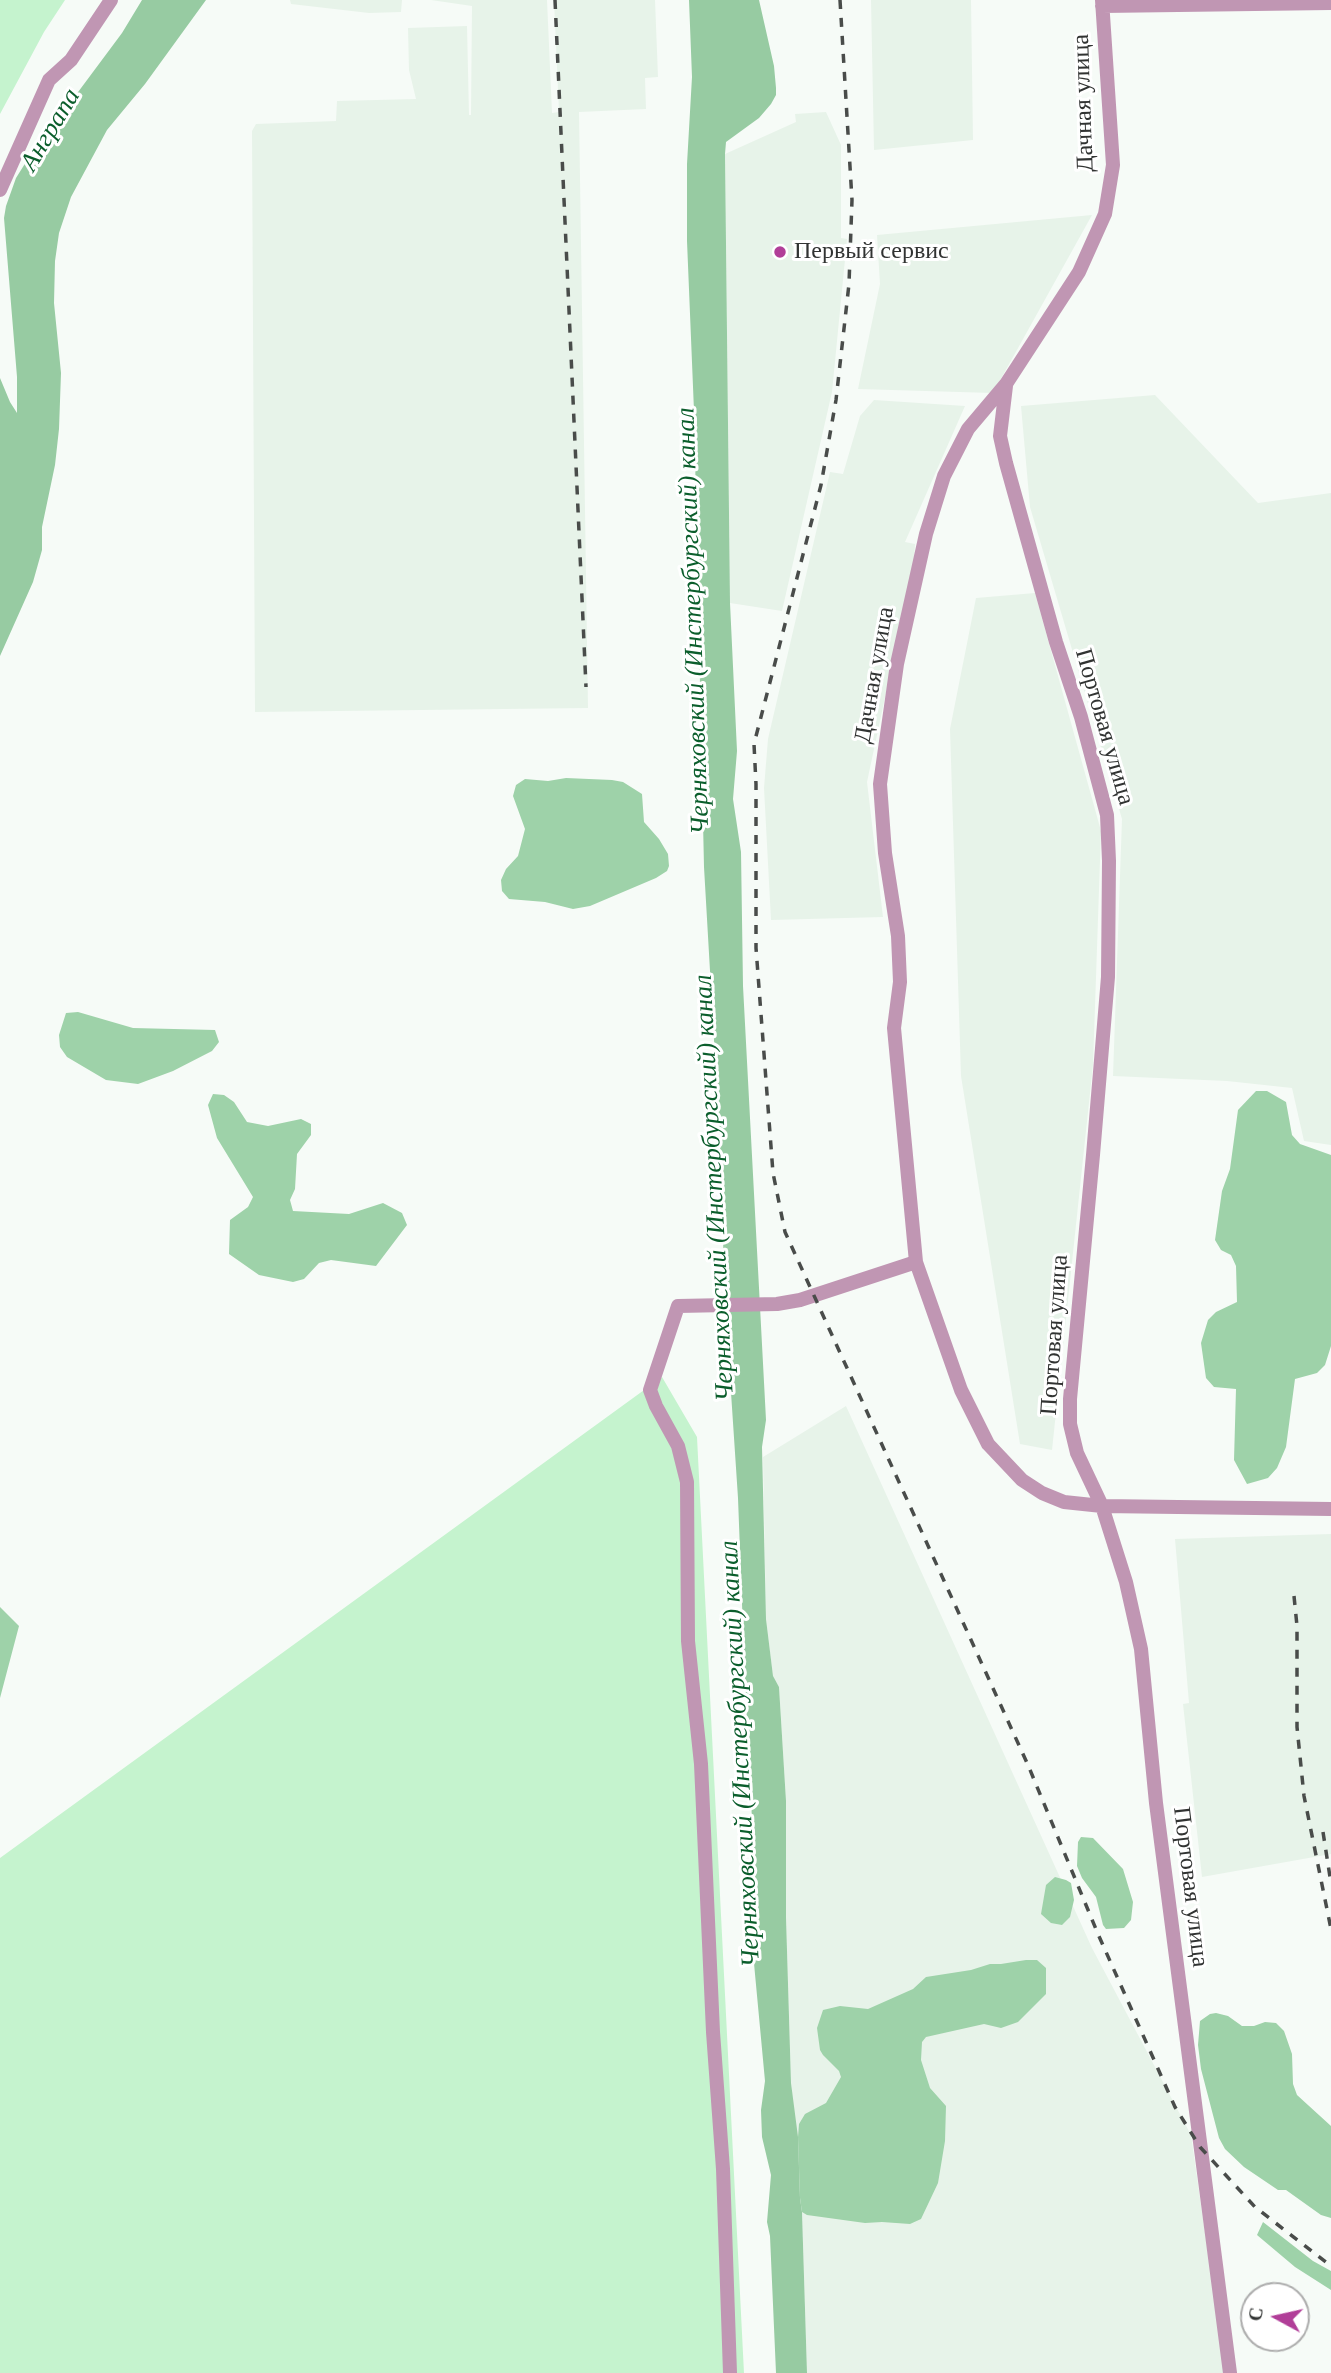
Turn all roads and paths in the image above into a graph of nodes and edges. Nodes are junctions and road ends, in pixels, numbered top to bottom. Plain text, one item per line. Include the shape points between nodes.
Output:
1 (111, 0) edge
2 (1315, 2) edge
3 (1102, 3) edge
4 (1331, 3) edge
5 (0, 190) edge
6 (1006, 384) junction
7 (916, 1262) junction
8 (1102, 1506) junction
9 (1331, 1509) edge
10 (730, 2373) edge
11 (1230, 2373) edge

1 - 5 street via 71,60 49,80
2 - 3 street
2 - 4 street
3 - 6 street, Дачная улица via 1113,165 1105,214 1079,272
6 - 7 street, Дачная улица via 968,429 944,476 897,664 880,784 898,936 900,982 894,1028
6 - 8 street, Портовая улица via 1000,436 1006,463 1107,815 1108,977 1070,1399 1077,1453
7 - 8 street, Дачная улица via 961,1390 988,1444 1022,1480 1042,1493 1064,1502
7 - 10 street via 814,1297 777,1304 678,1306 650,1390 678,1446 687,1482 688,1640 701,1765
8 - 9 street, Дачная улица
8 - 11 street, Портовая улица via 1141,1649 1156,1803

